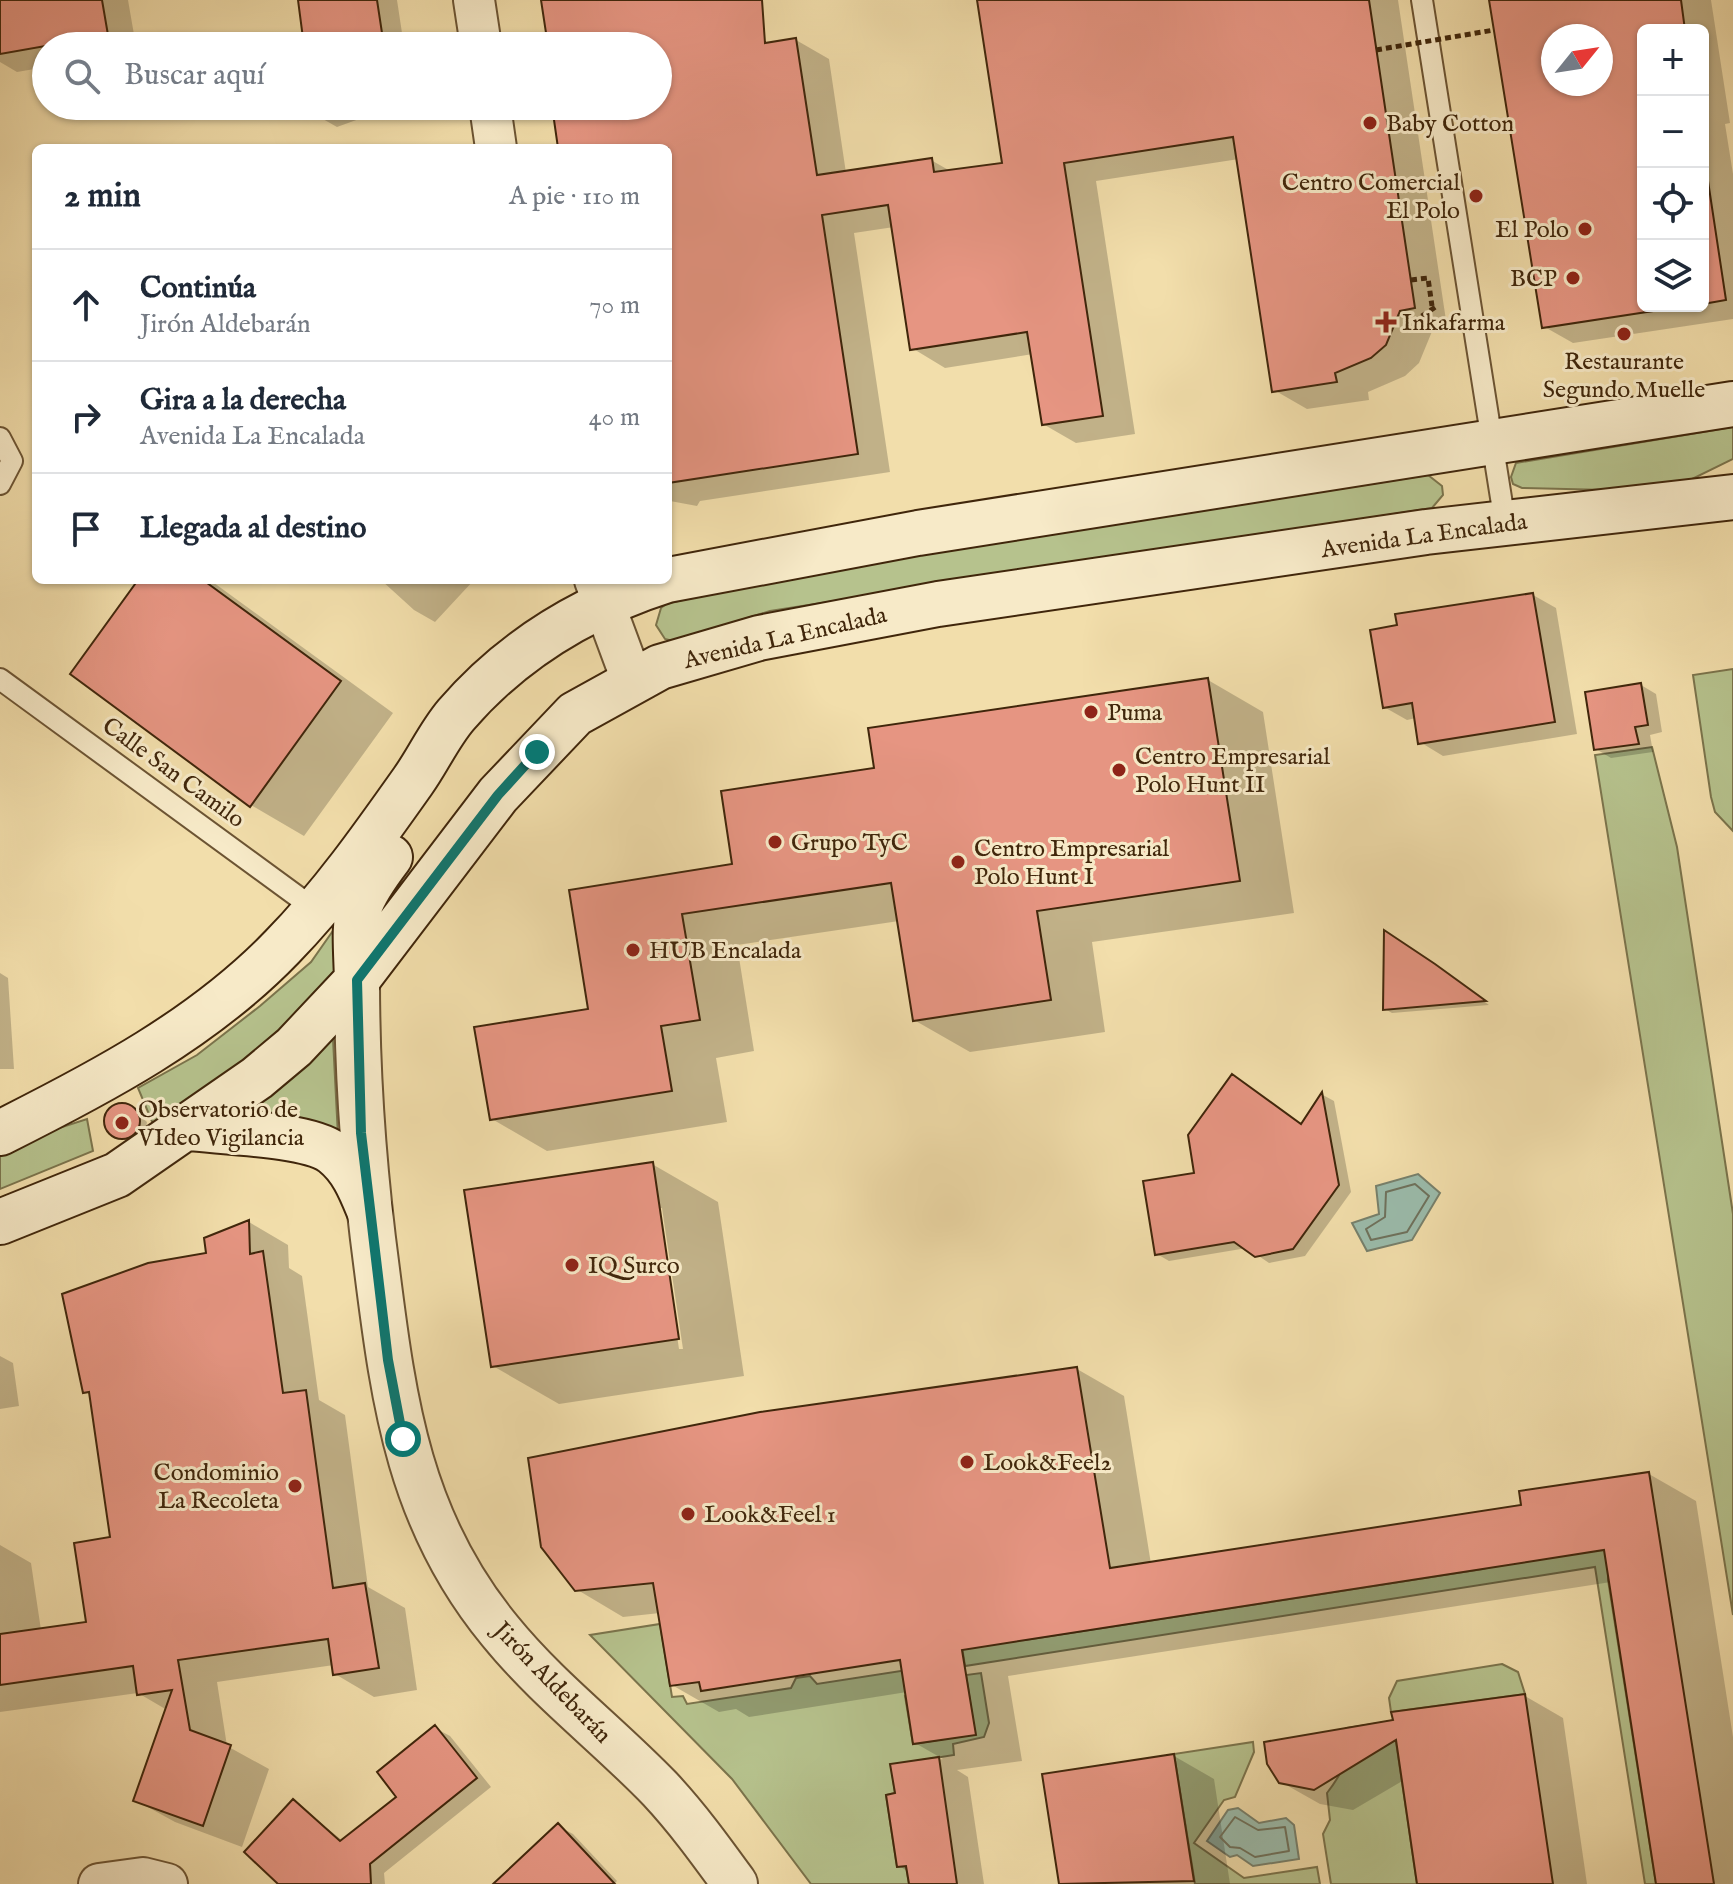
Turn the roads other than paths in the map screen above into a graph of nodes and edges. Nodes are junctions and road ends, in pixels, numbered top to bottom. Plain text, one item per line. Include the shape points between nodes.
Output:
1 (474, 0) edge
2 (1422, 0) edge
3 (479, 32) edge
4 (492, 120) edge
5 (495, 144) edge
6 (1733, 404) edge
7 (0, 438) edge
8 (1492, 443) junction
9 (0, 484) edge
10 (1727, 493) edge
11 (1505, 523) junction
12 (672, 579) edge
13 (645, 584) edge
14 (599, 592) edge
15 (0, 679) edge
16 (632, 680) junction
17 (453, 718) junction
18 (316, 910) junction
19 (357, 980) junction
20 (188, 1128) junction
21 (0, 1133) edge
22 (369, 1210) junction
23 (0, 1222) edge
24 (99, 1884) edge
25 (167, 1884) edge
26 (735, 1884) edge

1 - 3 street
2 - 8 lane
4 - 5 street
6 - 8 main road
7 - 9 lane via 12,461
8 - 11 lane
8 - 12 main road via 918,533
10 - 11 main road, Avenida La Encalada
11 - 16 main road, Avenida La Encalada via 938,604 759,638 694,655
13 - 14 main road
14 - 16 street
14 - 17 main road via 488,681
15 - 18 lane, Calle San Camilo
16 - 19 main road, Avenida La Encalada via 575,714 537,752
17 - 18 main road
17 - 19 main road, Jirón Aldebarán via 409,833 363,893 355,917
18 - 21 main road via 234,991 169,1040 100,1083
19 - 20 main road, Avenida La Encalada via 294,1047
19 - 22 main road, Jirón Aldebarán
20 - 22 main road via 323,1147 357,1180
20 - 23 main road, Avenida La Encalada via 117,1175
22 - 26 main road, Jirón Aldebarán via 403,1439 425,1506 447,1550 500,1632 658,1788
24 - 25 street via 143,1878

